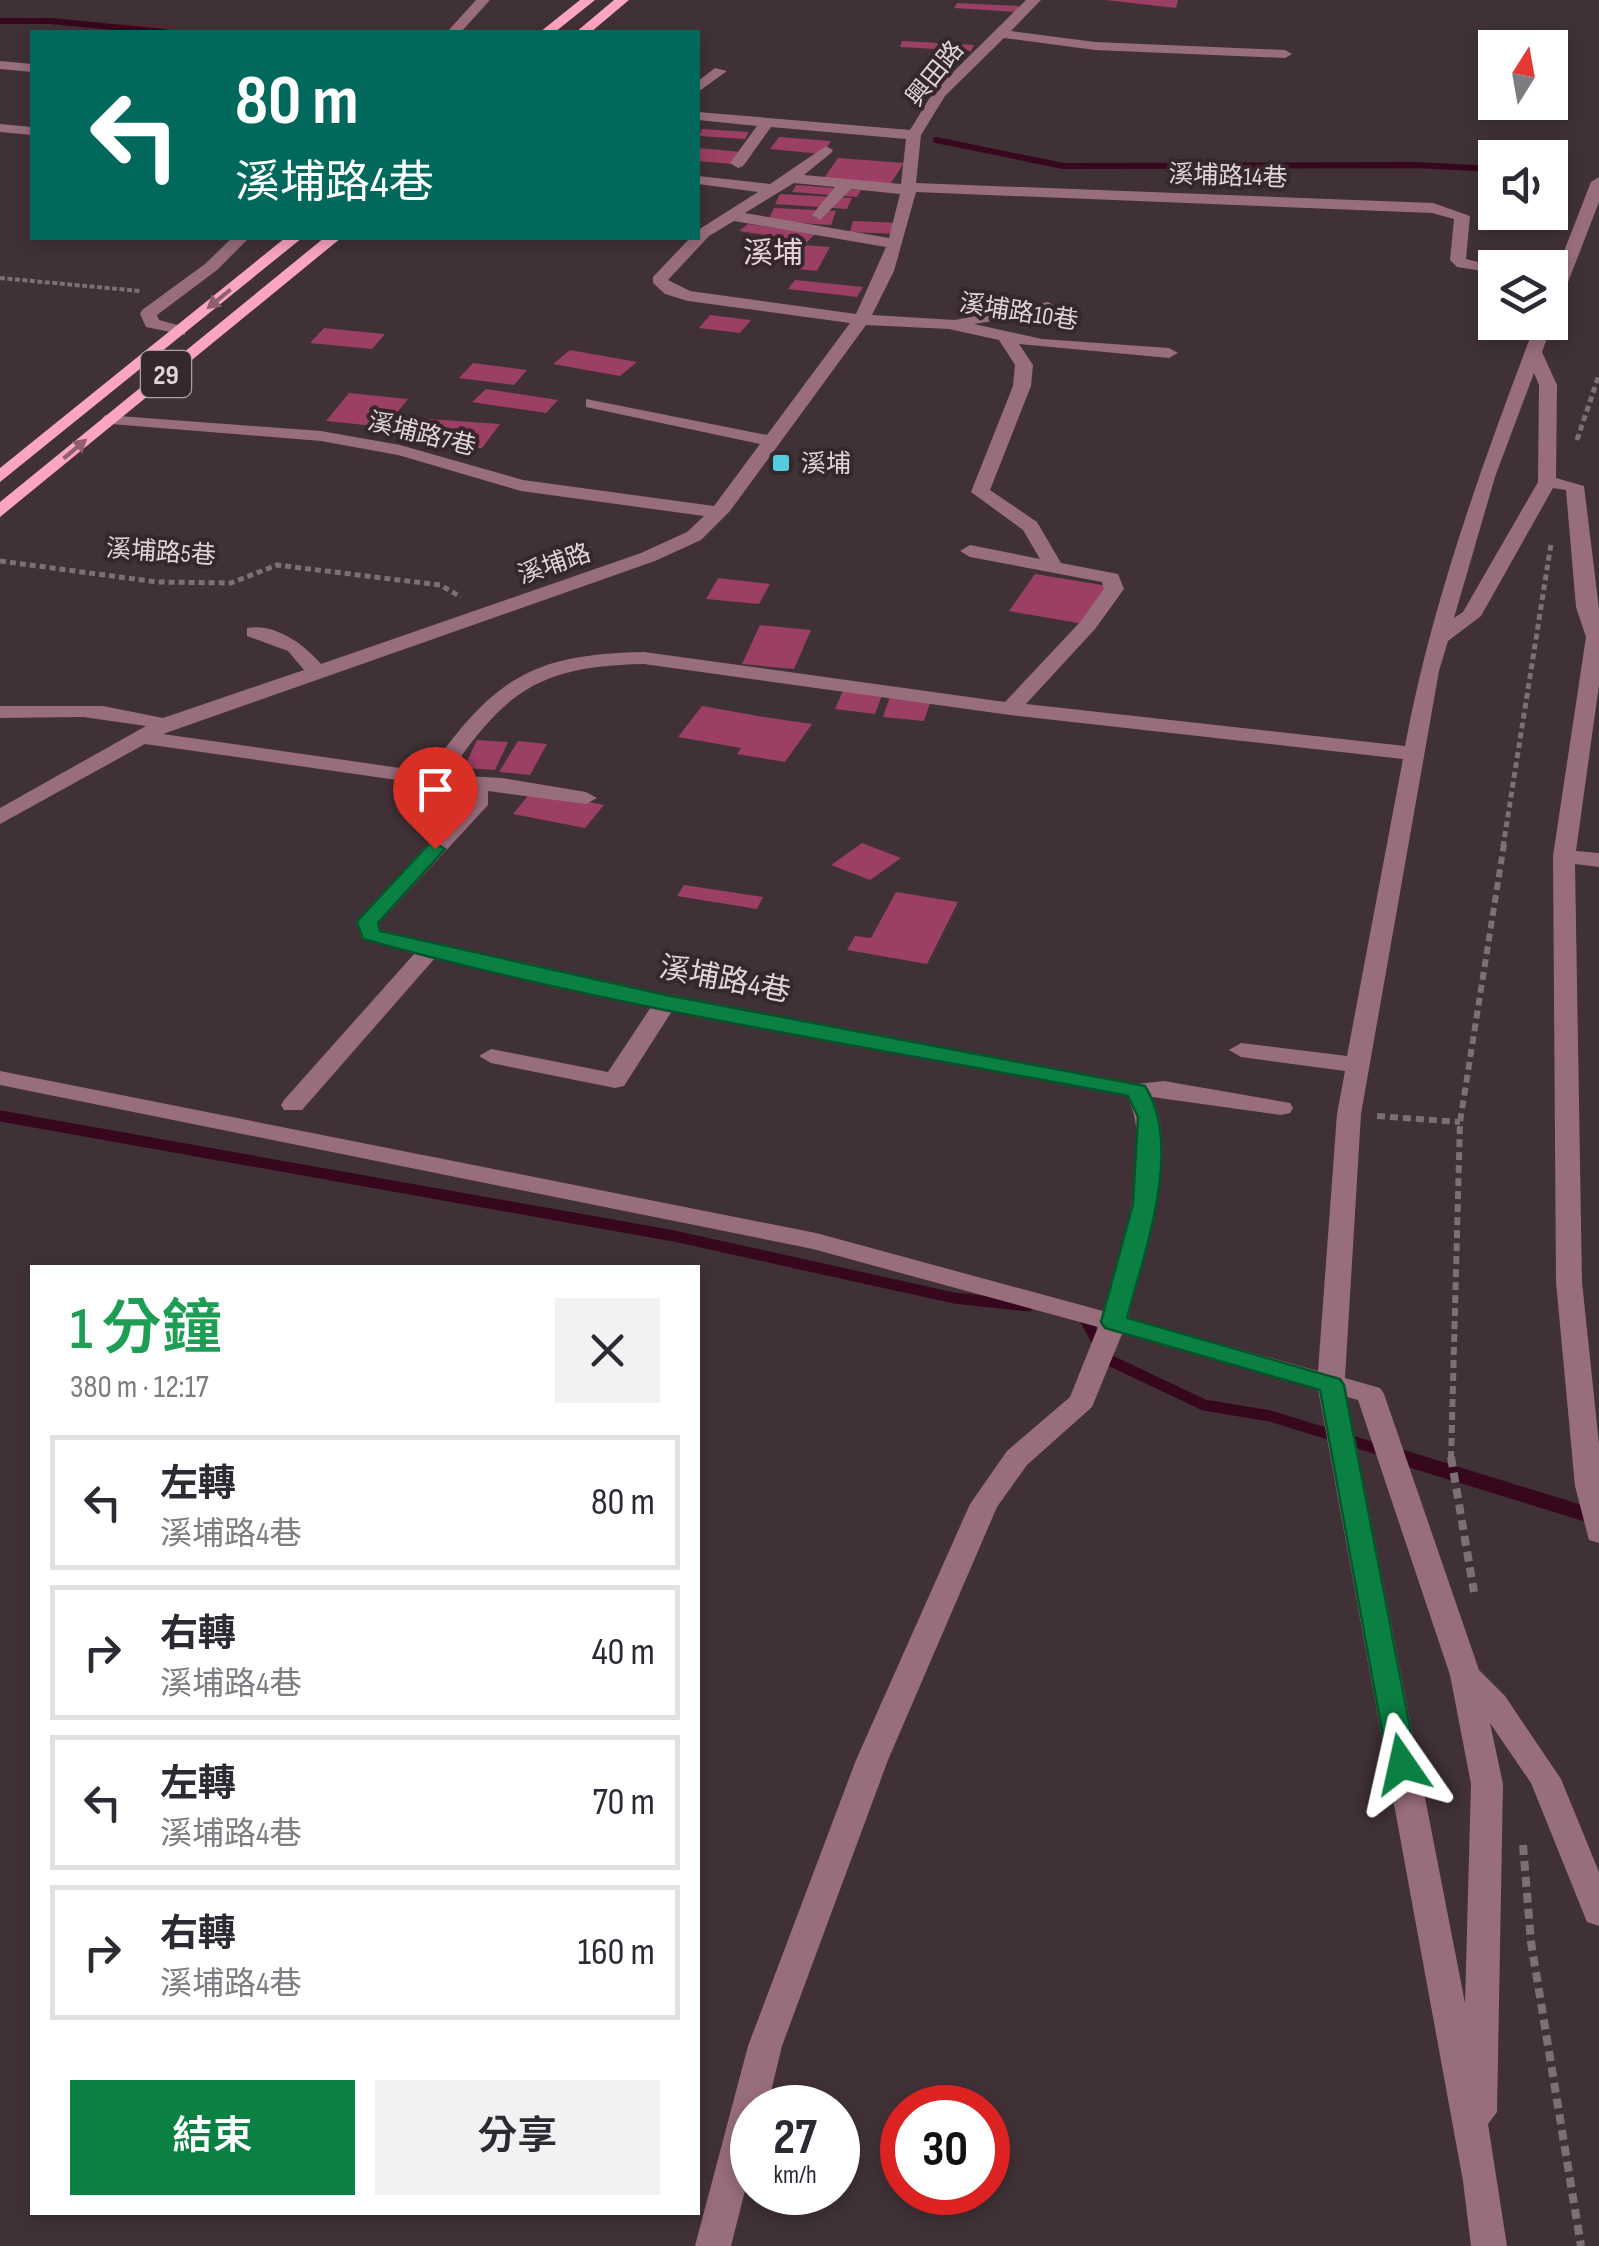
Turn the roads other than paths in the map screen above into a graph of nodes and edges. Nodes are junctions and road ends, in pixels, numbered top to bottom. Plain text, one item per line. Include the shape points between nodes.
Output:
1 (482, 0) edge
2 (588, 0) edge
3 (622, 0) edge
4 (1034, 0) edge
5 (456, 30) edge
6 (550, 30) edge
7 (585, 30) edge
8 (998, 33) junction
9 (1285, 54) dead end
10 (0, 65) edge
11 (30, 68) edge
12 (720, 71) dead end
13 (700, 86) edge
14 (700, 116) edge
15 (763, 127) junction
16 (0, 128) edge
17 (30, 131) edge
18 (913, 140) junction
19 (826, 150) dead end
20 (738, 163) dead end
21 (791, 178) junction
22 (700, 180) edge
23 (1599, 182) edge
24 (843, 183) junction
25 (770, 189) junction
26 (910, 189) junction
27 (729, 215) junction
28 (820, 216) dead end
29 (704, 227) edge
30 (239, 240) edge
31 (292, 240) edge
32 (331, 240) edge
33 (693, 240) edge
34 (896, 244) junction
35 (1568, 250) edge
36 (1478, 266) edge
37 (1048, 306) dead end
38 (862, 320) junction
39 (948, 324) junction
40 (179, 331) junction
41 (1006, 337) junction
42 (1539, 340) edge
43 (1169, 353) dead end
44 (1535, 354) junction
45 (592, 403) dead end
46 (112, 419) junction
47 (774, 442) junction
48 (0, 476) edge
49 (1555, 482) junction
50 (0, 511) edge
51 (718, 512) junction
52 (970, 551) dead end
53 (1053, 565) junction
54 (1597, 626) edge
55 (254, 632) dead end
56 (1436, 640) junction
57 (316, 672) junction
58 (1010, 709) junction
59 (0, 712) edge
60 (164, 726) junction
61 (140, 737) junction
62 (1417, 754) junction
63 (436, 776) junction
64 (476, 785) junction
65 (586, 798) dead end
66 (0, 817) edge
67 (1564, 856) junction
68 (1599, 860) edge
69 (429, 951) junction
70 (666, 1002) junction
71 (1241, 1050) dead end
72 (490, 1056) dead end
73 (1358, 1065) junction
74 (0, 1078) edge
75 (1137, 1090) junction
76 (293, 1105) dead end
77 (1281, 1108) dead end
78 (1113, 1322) junction
79 (1331, 1385) junction
80 (1594, 1488) edge
81 (1599, 1533) edge
82 (1465, 1674) junction
83 (1599, 1913) edge
84 (1481, 2181) junction
85 (713, 2246) edge
86 (1489, 2246) edge

1 - 5 street
2 - 6 main road
3 - 7 main road
4 - 8 street, 興田路
8 - 9 street via 1095,46
8 - 18 street, 興田路 via 939,94
10 - 11 street
12 - 13 street
14 - 15 street
15 - 18 street
15 - 20 street
16 - 17 street
18 - 26 street, 溪埔路
19 - 21 street
21 - 24 street
21 - 25 street
22 - 25 street
23 - 35 street
24 - 26 street
24 - 28 street via 844,191
25 - 27 street
26 - 34 street, 溪埔路
26 - 36 street, 溪埔路14巷 via 1433,208 1462,216 1458,260
27 - 29 street
27 - 34 street
30 - 40 street via 148,314 152,323
31 -> 40 main road, 29
32 - 46 main road, 29
33 - 38 street, 溪埔路10巷 via 659,280 671,291
34 - 38 street, 溪埔路
37 - 39 street
38 - 39 street, 溪埔路10巷
38 - 47 street, 溪埔路
39 - 41 street, 溪埔路10巷
40 - 48 main road, 29
41 - 43 street, 溪埔路10巷
41 - 53 street via 1024,365 1022,386 980,492 1030,526
42 - 44 street
44 - 49 street via 1548,385
44 - 56 street via 1486,477
45 - 47 street
50 -> 46 main road, 29
46 - 51 street, 溪埔路7巷 via 321,436 400,450 521,485
47 - 51 street, 溪埔路
49 - 54 street via 1575,486 1586,607
49 - 56 street via 1470,616
51 - 57 street, 溪埔路 via 694,536 648,557
52 - 53 street
53 - 58 street via 1111,578 1114,589
54 - 67 street
55 - 57 street via 295,647
56 - 62 street
57 - 60 street, 溪埔路
58 - 62 street
58 - 63 street via 644,658 576,659 486,707
59 - 60 street via 96,709
60 - 61 street, 溪埔路
61 - 63 street
61 - 66 street, 溪埔路
62 - 73 street
63 - 64 street
64 - 65 street
64 - 69 street, 溪埔路4巷 via 480,800 367,922 370,934
67 - 68 street
67 - 80 street via 1569,1282
69 - 70 street, 溪埔路4巷
69 - 76 street
70 - 72 street via 615,1081
70 - 75 street, 溪埔路4巷
71 - 73 street
73 - 79 street
74 - 78 street via 816,1241
75 - 77 street, 溪埔路4巷 via 1164,1088
75 - 78 street via 1150,1117 1145,1204
78 - 79 street
78 - 85 street via 1082,1401 1017,1458 984,1504 872,1760 764,2046
79 - 82 street via 1370,1394
79 - 84 street
80 - 81 street
82 - 83 street via 1494,1704 1545,1780
82 - 84 street via 1487,1784
84 - 86 street

